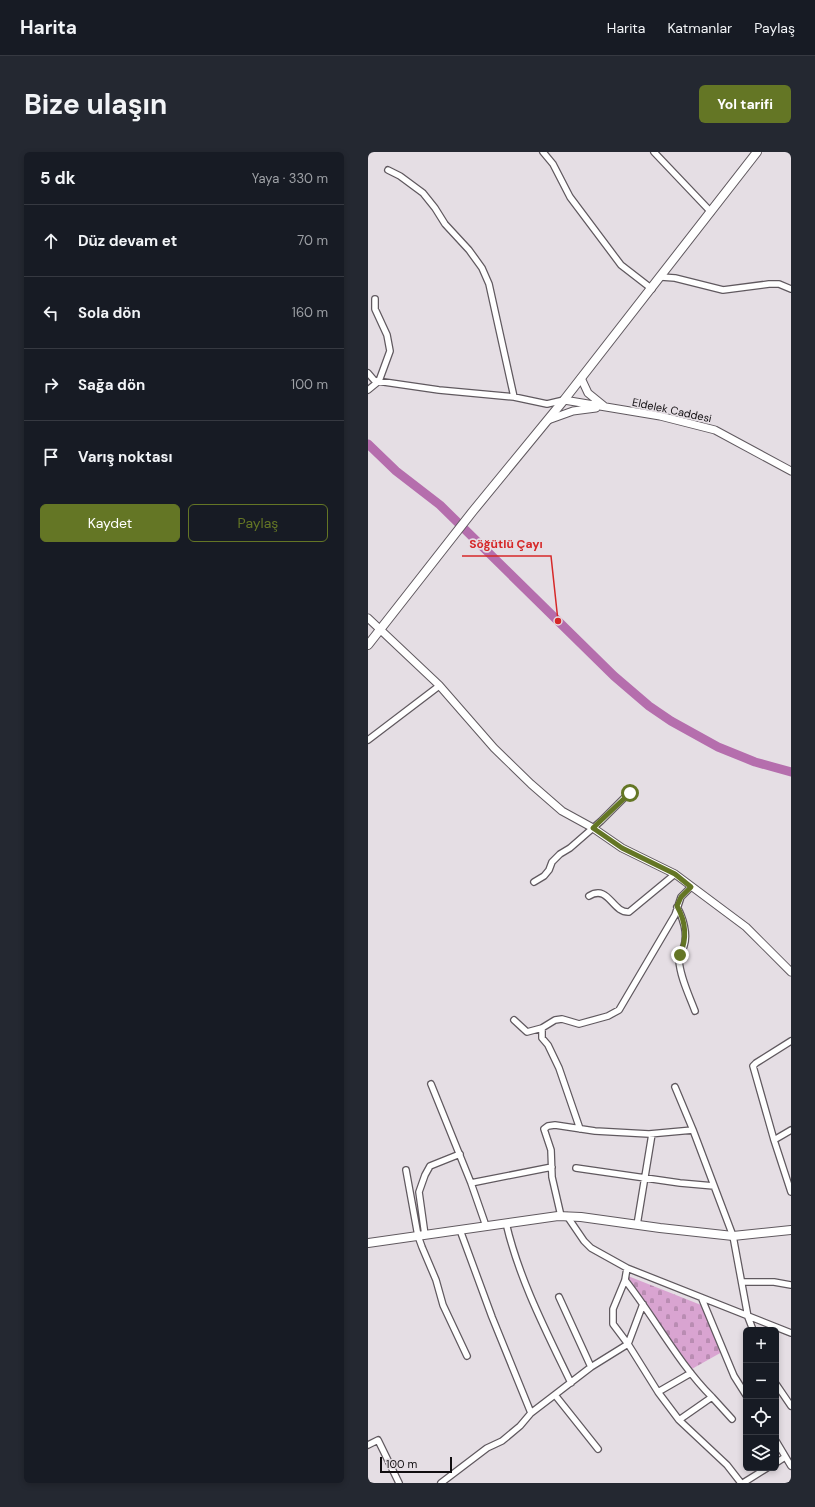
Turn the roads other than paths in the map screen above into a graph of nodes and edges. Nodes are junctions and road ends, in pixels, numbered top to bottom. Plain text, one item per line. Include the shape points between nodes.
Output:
1 (543, 152) edge
2 (654, 152) edge
3 (758, 152) edge
4 (388, 170) dead end
5 (711, 212) junction
6 (661, 277) junction
7 (652, 289) junction
8 (791, 289) edge
9 (375, 299) dead end
10 (368, 373) edge
11 (581, 378) junction
12 (379, 381) junction
13 (368, 390) edge
14 (514, 397) junction
15 (564, 400) junction
16 (605, 407) junction
17 (548, 420) junction
18 (791, 471) edge
19 (368, 618) edge
20 (380, 629) junction
21 (368, 645) edge
22 (439, 686) junction
23 (368, 740) edge
24 (630, 793) dead end
25 (593, 828) junction
26 (675, 874) junction
27 (534, 882) dead end
28 (691, 887) junction
29 (589, 896) dead end
30 (677, 906) junction
31 (791, 972) edge
32 (695, 1011) dead end
33 (514, 1020) dead end
34 (542, 1028) junction
35 (791, 1041) edge
36 (431, 1084) dead end
37 (675, 1087) dead end
38 (580, 1129) junction
39 (693, 1130) junction
40 (791, 1130) edge
41 (652, 1134) junction
42 (774, 1140) junction
43 (460, 1154) junction
44 (552, 1167) junction
45 (576, 1168) dead end
46 (406, 1170) dead end
47 (645, 1178) junction
48 (472, 1183) junction
49 (714, 1186) junction
50 (791, 1192) edge
51 (564, 1216) junction
52 (506, 1223) junction
53 (637, 1225) junction
54 (486, 1226) junction
55 (460, 1230) junction
56 (791, 1230) edge
57 (422, 1235) junction
58 (733, 1236) junction
59 (368, 1243) edge
60 (627, 1268) junction
61 (625, 1280) junction
62 (742, 1282) junction
63 (791, 1285) edge
64 (559, 1298) dead end
65 (702, 1299) junction
66 (643, 1304) junction
67 (748, 1317) junction
68 (752, 1327) edge
69 (791, 1333) edge
70 (628, 1344) junction
71 (467, 1356) dead end
72 (591, 1367) junction
73 (691, 1374) junction
74 (571, 1383) junction
75 (779, 1388) edge
76 (743, 1390) edge
77 (658, 1392) junction
78 (556, 1395) junction
79 (712, 1397) junction
80 (791, 1406) edge
81 (531, 1413) junction
82 (732, 1418) dead end
83 (679, 1420) junction
84 (368, 1446) edge
85 (779, 1446) edge
86 (598, 1450) dead end
87 (785, 1457) junction
88 (779, 1460) edge
89 (791, 1466) edge
90 (762, 1471) edge
91 (399, 1483) edge
92 (441, 1483) edge
93 (742, 1483) edge

1 - 7 street via 553,164 570,196 621,265
2 - 5 street
3 - 5 main road
4 - 14 street via 423,193 482,268 489,284
5 - 6 main road
6 - 7 main road
6 - 8 street via 723,290 769,284 779,284
7 - 11 main road
9 - 12 street via 375,309 387,335 390,351
10 - 12 street via 374,380
11 - 15 main road
11 - 16 street via 588,393
12 - 13 street
12 - 14 street
14 - 15 street via 547,404
15 - 16 street, Eldelek Caddesi
15 - 17 main road
16 - 17 street via 573,411
16 - 18 street, Eldelek Caddesi via 660,416 715,430
17 - 20 main road
19 - 20 street
20 - 21 main road
20 - 22 street
22 - 23 street
22 - 25 street via 494,748 531,784 562,810
24 - 25 street
25 - 26 street via 622,848
25 - 27 street via 560,854 544,876
26 - 28 street
26 - 29 street via 628,912 622,911 604,895
28 - 30 street via 681,897
28 - 31 street via 746,927
30 - 32 street via 681,913 685,939 679,960 681,972
30 - 34 street via 675,915 619,1010 608,1016 579,1024 562,1019 555,1020
33 - 34 street via 527,1032
34 - 38 street via 542,1038 559,1068
35 - 42 street via 753,1066
36 - 43 street
37 - 39 street
38 - 41 street
38 - 44 street via 554,1125 544,1129 551,1150
39 - 41 street
39 - 49 street
40 - 42 street
41 - 47 street
42 - 50 street
43 - 48 street
43 - 57 street via 430,1166 425,1176 419,1192
44 - 48 street
44 - 51 street via 554,1186
45 - 47 street
46 - 57 street
47 - 49 street
47 - 53 street
48 - 54 street
49 - 58 street
51 - 52 main road
51 - 53 main road
51 - 60 street via 591,1248
52 - 54 main road
52 - 74 street via 512,1250
53 - 58 main road
54 - 55 main road
55 - 57 main road
55 - 81 street
56 - 58 main road
57 - 59 main road
57 - 71 street via 443,1305
58 - 62 street
60 - 61 street
60 - 65 street
61 - 66 street
61 - 70 street via 613,1309 613,1324
62 - 63 street
62 - 67 street
64 - 72 street
65 - 67 street
65 - 76 street via 734,1376
66 - 70 street
66 - 73 street
67 - 68 street
67 - 69 street
70 - 72 street
70 - 77 street
72 - 74 street
73 - 77 street
73 - 79 street
74 - 78 street
75 - 80 street
77 - 83 street
78 - 81 street
78 - 86 street
79 - 82 street
79 - 83 street
81 - 92 street via 502,1441 487,1448
83 - 93 street via 727,1465
84 - 91 street via 378,1440
85 - 87 street
87 - 88 street
87 - 89 street
90 - 93 street

